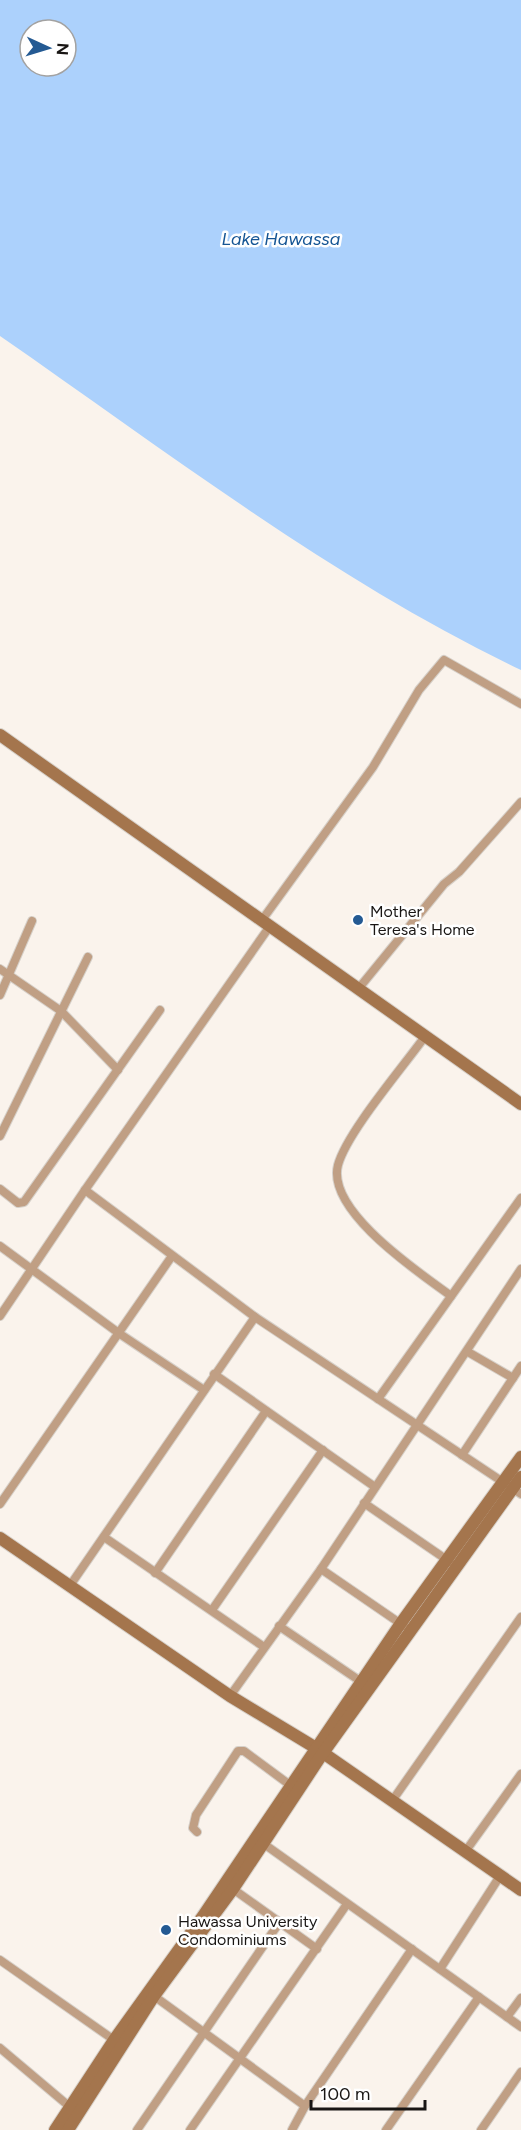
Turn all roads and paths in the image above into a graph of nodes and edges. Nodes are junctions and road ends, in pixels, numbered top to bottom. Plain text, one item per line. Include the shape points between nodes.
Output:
1 (521, 704) edge
2 (0, 735) edge
3 (521, 802) edge
4 (32, 921) dead end
5 (266, 923) junction
6 (88, 957) dead end
7 (0, 969) edge
8 (9, 975) junction
9 (359, 988) junction
10 (0, 996) edge
11 (160, 1010) dead end
12 (61, 1011) junction
13 (426, 1035) junction
14 (118, 1070) junction
15 (521, 1104) edge
16 (0, 1136) edge
17 (0, 1189) edge
18 (85, 1190) junction
19 (521, 1198) edge
20 (0, 1245) edge
21 (172, 1256) junction
22 (31, 1268) junction
23 (521, 1269) edge
24 (451, 1296) junction
25 (0, 1316) edge
26 (255, 1317) junction
27 (120, 1334) junction
28 (468, 1352) junction
29 (521, 1366) edge
30 (214, 1374) junction
31 (513, 1378) junction
32 (204, 1390) junction
33 (378, 1399) junction
34 (266, 1411) junction
35 (417, 1425) junction
36 (323, 1450) junction
37 (462, 1455) junction
38 (521, 1457) edge
39 (521, 1477) edge
40 (375, 1487) junction
41 (513, 1488) edge
42 (364, 1503) junction
43 (0, 1504) edge
44 (104, 1537) junction
45 (0, 1538) edge
46 (451, 1563) junction
47 (321, 1569) junction
48 (155, 1573) junction
49 (69, 1587) junction
50 (212, 1610) junction
51 (521, 1617) edge
52 (279, 1626) junction
53 (405, 1627) junction
54 (264, 1647) junction
55 (366, 1685) junction
56 (230, 1695) junction
57 (319, 1751) junction
58 (521, 1774) edge
59 (290, 1785) junction
60 (392, 1801) junction
61 (197, 1833) dead end
62 (264, 1844) junction
63 (465, 1852) junction
64 (500, 1876) junction
65 (520, 1888) edge
66 (233, 1889) junction
67 (347, 1904) junction
68 (279, 1923) junction
69 (317, 1949) junction
70 (412, 1949) junction
71 (0, 1960) edge
72 (440, 1969) junction
73 (154, 1996) junction
74 (478, 1996) junction
75 (521, 1998) edge
76 (507, 2017) junction
77 (521, 2027) edge
78 (203, 2030) junction
79 (114, 2040) junction
80 (0, 2048) edge
81 (239, 2058) junction
82 (521, 2072) edge
83 (305, 2106) junction
84 (70, 2107) junction
85 (55, 2130) edge
86 (68, 2130) edge
87 (137, 2130) edge
88 (190, 2130) edge
89 (292, 2130) edge
90 (386, 2130) edge
91 (481, 2130) edge

1 - 5 street via 444,660 419,690 373,767
2 - 5 street
3 - 9 street via 444,884
4 - 8 street
5 - 9 street
5 - 18 street
6 - 12 street
7 - 8 street
8 - 10 street
8 - 12 street
9 - 13 street
11 - 14 street
12 - 14 street
12 - 16 street
13 - 15 street
13 - 24 street via 353,1135 338,1166 338,1179 355,1215 370,1233
14 - 17 street via 24,1202 18,1203
18 - 21 street
18 - 22 street
19 - 24 street
20 - 22 street
21 - 26 street
21 - 27 street
22 - 25 street
22 - 27 street
23 - 28 street
24 - 33 street
26 - 30 street
26 - 33 street
27 - 32 street
27 - 43 street
28 - 31 street
28 - 35 street
29 - 31 street
30 - 32 street
30 - 34 street
31 - 37 street
32 - 44 street
33 - 35 street
34 - 36 street
34 - 48 street
35 - 37 street
35 - 40 street
36 - 40 street
36 - 50 street
37 - 41 street
38 - 41 street
39 - 41 street
40 - 42 street
41 - 46 street
42 - 46 street
42 - 47 street
44 - 48 street
44 - 49 street
45 - 49 street
46 - 53 street
47 - 52 street
47 - 53 street
48 - 50 street
49 - 56 street
50 - 54 street
51 - 60 street
52 - 54 street
52 - 55 street
53 - 55 street
54 - 56 street
55 - 57 street
56 - 57 street
57 - 59 street
57 - 60 street
57 - 62 street
58 - 63 street
59 - 61 street via 244,1751 238,1751 196,1815 193,1828
59 - 79 street
60 - 63 street
62 - 66 street
62 - 67 street
63 - 64 street
64 - 65 street
64 - 72 street
66 - 68 street
66 - 73 street
67 - 69 street
67 - 70 street
68 - 69 street
68 - 78 street
69 - 81 street
70 - 72 street
70 - 83 street
71 - 79 street
72 - 74 street
73 - 78 street
73 - 86 street
74 - 76 street
74 - 90 street
75 - 76 street
76 - 77 street
78 - 81 street
78 - 87 street
79 - 84 street
80 - 84 street
81 - 83 street
81 - 88 street
82 - 91 street
83 - 89 street
84 - 85 street

